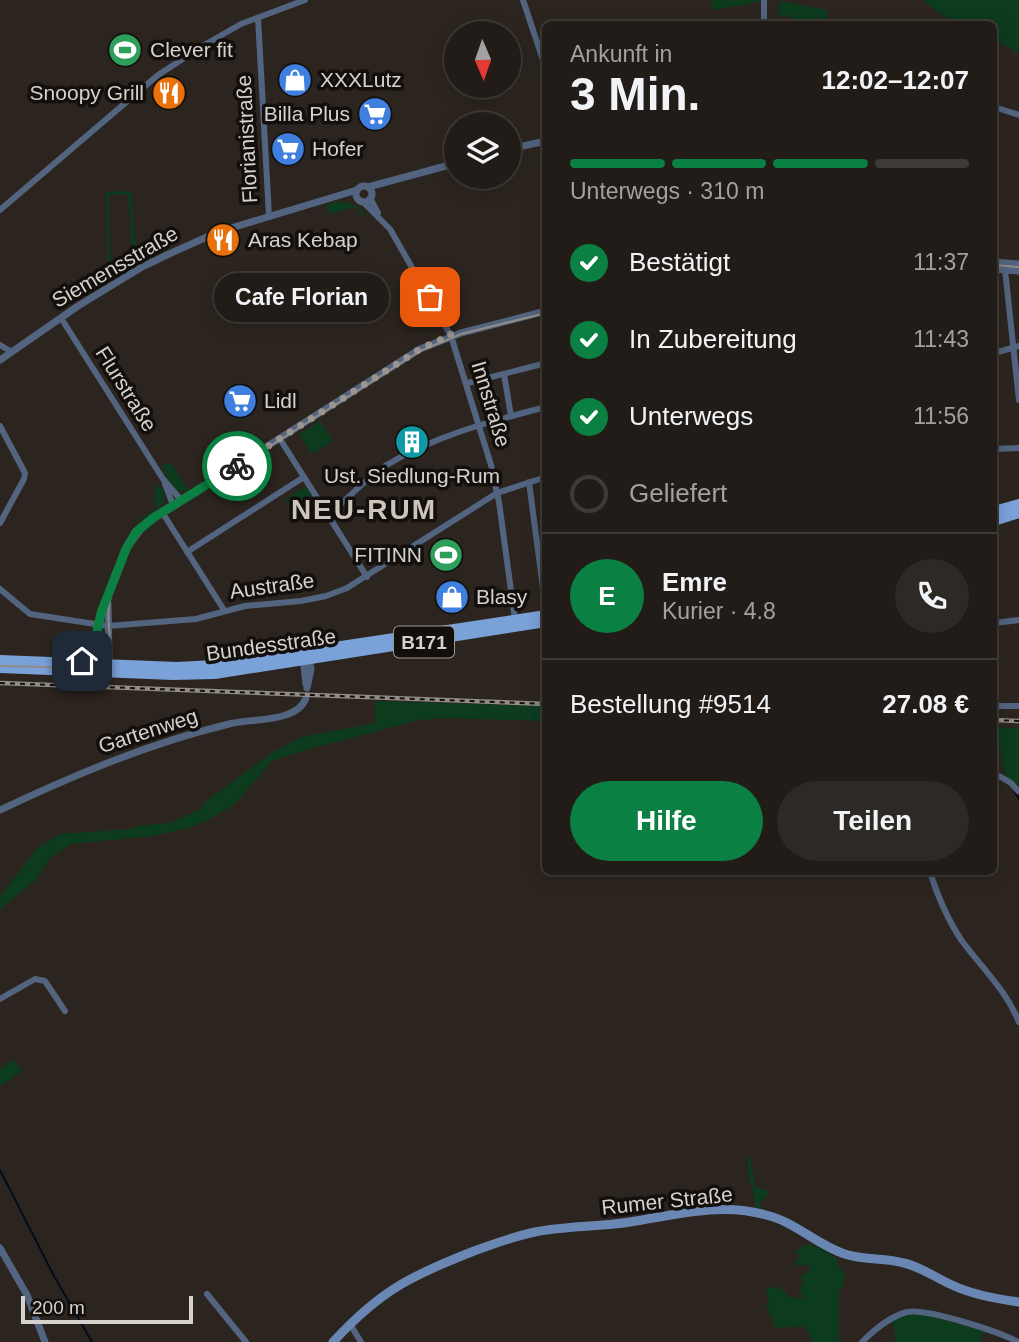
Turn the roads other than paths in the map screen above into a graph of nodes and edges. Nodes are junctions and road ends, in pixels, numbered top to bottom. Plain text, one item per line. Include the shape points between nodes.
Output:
1 (305, 0) edge
2 (523, 0) edge
3 (764, 0) edge
4 (258, 18) junction
5 (764, 21) edge
6 (542, 56) edge
7 (997, 108) edge
8 (1019, 115) edge
9 (542, 142) edge
10 (521, 146) edge
11 (444, 166) edge
12 (364, 195) junction
13 (0, 210) edge
14 (269, 216) junction
15 (997, 262) edge
16 (1019, 264) edge
17 (997, 269) edge
18 (1005, 270) junction
19 (1019, 271) edge
20 (542, 312) edge
21 (61, 318) junction
22 (451, 335) junction
23 (0, 345) edge
24 (1016, 347) edge
25 (12, 352) junction
26 (997, 352) edge
27 (1, 357) edge
28 (542, 364) edge
29 (504, 374) junction
30 (468, 383) junction
31 (1019, 400) edge
32 (542, 408) edge
33 (511, 416) junction
34 (480, 424) junction
35 (0, 426) edge
36 (280, 439) junction
37 (1019, 448) edge
38 (997, 449) edge
39 (304, 477) junction
40 (542, 478) edge
41 (163, 479) junction
42 (529, 482) junction
43 (497, 493) junction
44 (181, 500) junction
45 (1019, 504) edge
46 (173, 505) junction
47 (997, 511) edge
48 (162, 512) junction
49 (1019, 513) edge
50 (328, 515) junction
51 (997, 520) edge
52 (0, 523) edge
53 (187, 552) junction
54 (367, 577) junction
55 (542, 582) edge
56 (0, 589) edge
57 (223, 611) junction
58 (542, 614) edge
59 (515, 620) junction
60 (1019, 620) edge
61 (542, 623) edge
62 (997, 623) edge
63 (103, 625) junction
64 (306, 658) junction
65 (0, 660) edge
66 (75, 663) junction
67 (103, 667) junction
68 (0, 668) edge
69 (306, 698) dead end
70 (997, 706) edge
71 (1019, 706) edge
72 (997, 775) edge
73 (1018, 791) edge
74 (0, 810) edge
75 (931, 875) edge
76 (0, 999) edge
77 (65, 1011) dead end
78 (1019, 1021) edge
79 (0, 1248) edge
80 (207, 1294) dead end
81 (1019, 1302) edge
82 (350, 1324) junction
83 (45, 1342) edge
84 (246, 1342) edge
85 (333, 1342) edge
86 (361, 1342) edge
87 (862, 1342) edge
88 (1018, 1342) edge

1 - 4 street
2 - 6 street
3 - 5 street
4 - 13 street via 220,35 158,75
4 - 14 street, Florianistraße
7 - 8 street
9 - 10 street
11 - 12 street, Siemensstraße via 389,181
12 - 14 street, Siemensstraße via 336,195
12 - 22 street, Innstraße via 390,229
14 - 21 street, Siemensstraße via 218,232 146,265
15 - 16 street
17 - 18 street
18 - 19 street
18 - 24 street
20 - 22 street
21 - 25 street, Siemensstraße
21 - 41 street, Flurstraße
22 - 30 street, Innstraße
22 - 36 street via 420,349
23 - 25 street
24 - 26 street
24 - 31 street
25 - 27 street, Siemensstraße
28 - 29 street
29 - 30 street
29 - 33 street
30 - 34 street, Innstraße
32 - 33 street
33 - 34 street
34 - 43 street, Innstraße
34 - 50 street via 384,467
35 - 52 street via 25,473
36 - 39 street
36 - 44 street
37 - 38 street
39 - 50 street
39 - 53 street
40 - 42 street, Austraße
41 - 44 street, Flurstraße
41 - 46 street, Flurstraße
42 - 43 street, Austraße
42 - 55 street
43 - 54 street, Austraße
43 - 59 street, Innstraße
44 - 46 street
45 - 47 main road
46 - 48 street
48 - 53 street
48 - 63 street via 131,539
49 - 51 main road
50 - 54 street
53 - 57 street
54 - 57 street, Austraße via 321,597
56 - 63 street, Austraße via 30,614
57 - 63 street, Austraße via 185,620
58 - 59 main road, Bundesstraße / B171
59 - 64 main road, Bundesstraße / B171
60 - 62 street
61 - 64 main road, Bundesstraße / B171
63 - 66 street via 91,654
63 - 67 street
64 - 67 main road, Bundesstraße / B171 via 206,674
65 - 66 main road, Bundesstraße / B171
66 - 67 main road, Bundesstraße / B171
67 - 68 main road, Bundesstraße / B171
69 - 74 street, Gartenweg via 290,714 227,724 115,760
70 - 71 street
72 - 73 street
75 - 78 street via 951,924 999,986
76 - 77 street via 40,978
79 - 83 street via 27,1295
80 - 84 street
81 - 82 main road, Rumer Straße via 961,1289 907,1263 843,1254 775,1217 718,1209 518,1236 407,1280
82 - 85 main road, Rumer Straße
82 - 86 street
87 - 88 street via 880,1325 919,1311

